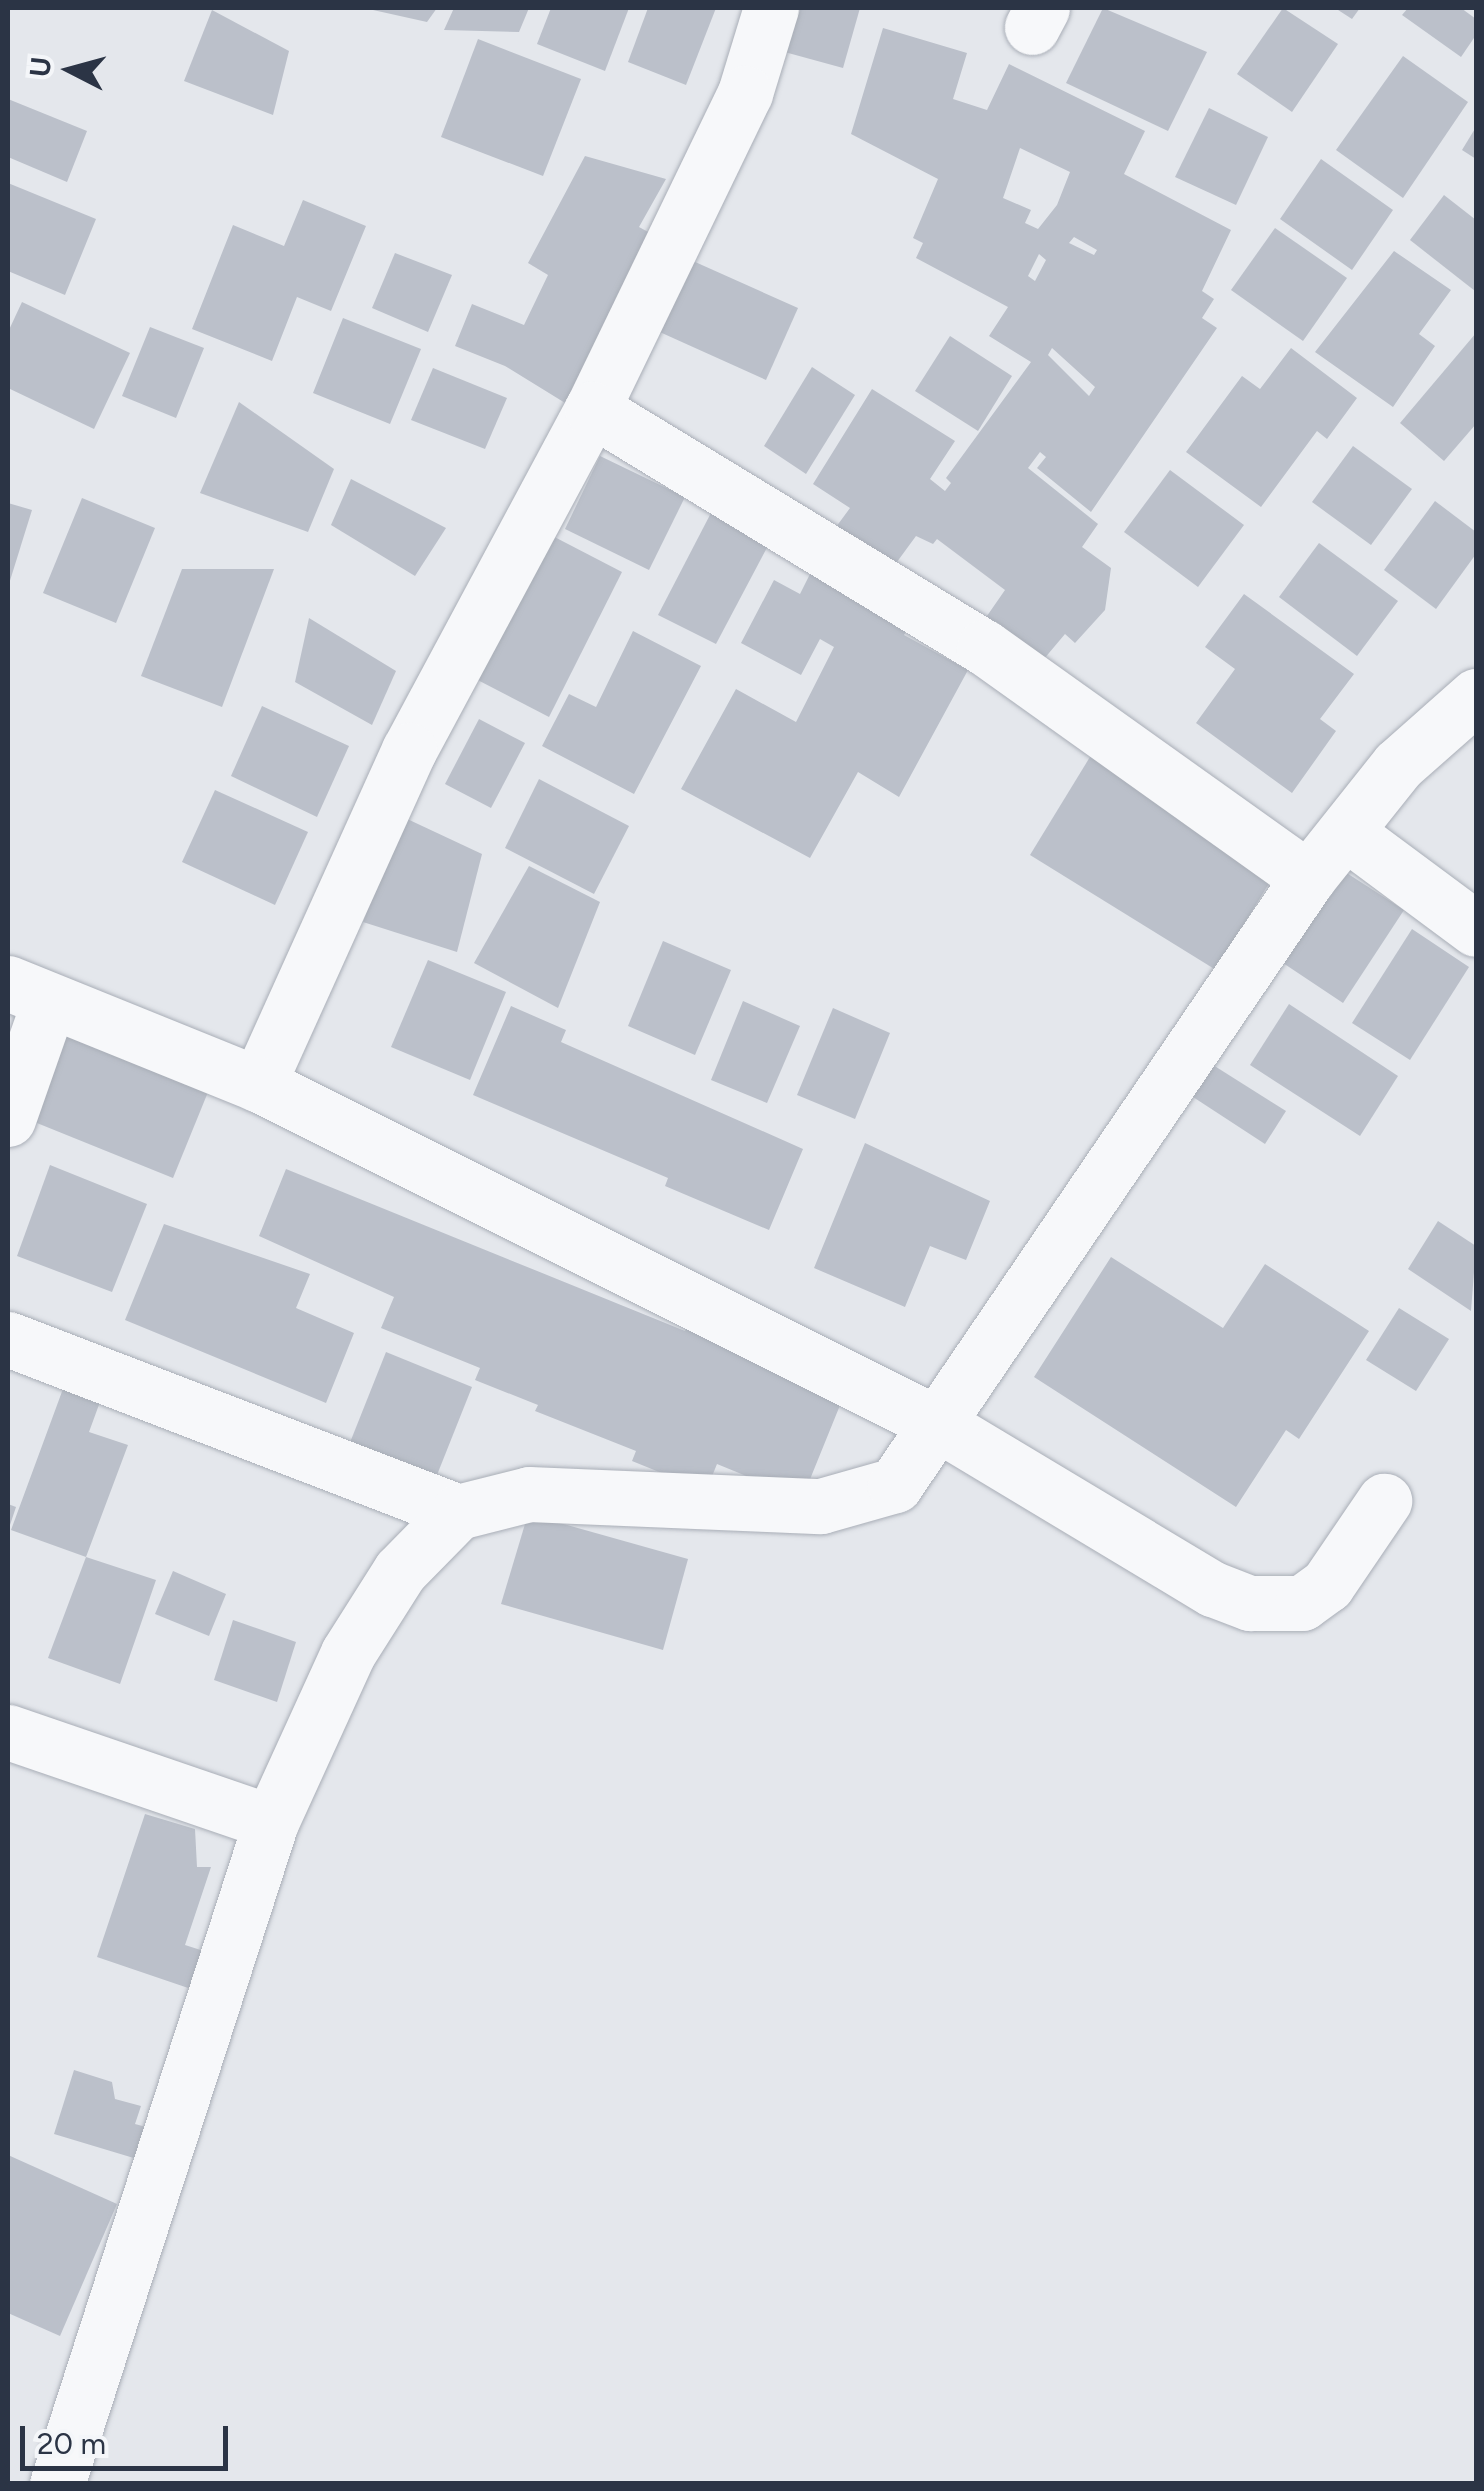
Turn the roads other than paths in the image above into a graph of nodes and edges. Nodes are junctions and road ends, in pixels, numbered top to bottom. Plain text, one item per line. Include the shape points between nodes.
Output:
1 (770, 8) edge
2 (592, 409) junction
3 (1476, 696) edge
4 (1348, 834) junction
5 (1308, 878) junction
6 (1476, 928) edge
7 (28, 992) edge
8 (258, 1084) junction
9 (8, 1120) edge
10 (8, 1338) edge
11 (938, 1424) junction
12 (1384, 1501) dead end
13 (458, 1512) junction
14 (8, 1732) edge
15 (270, 1822) junction
16 (57, 2484) edge

1 - 2 street via 746,93
2 - 5 street via 984,647
2 - 8 street via 408,750
3 - 4 street via 1398,764
4 - 5 street
4 - 6 street
5 - 11 street
7 - 8 street
7 - 9 street
8 - 11 street
10 - 13 street
11 - 12 street via 1212,1589 1250,1604 1302,1603 1327,1585
11 - 13 street via 894,1485 821,1506 529,1494
13 - 15 street via 400,1570 348,1653
14 - 15 street
15 - 16 street

